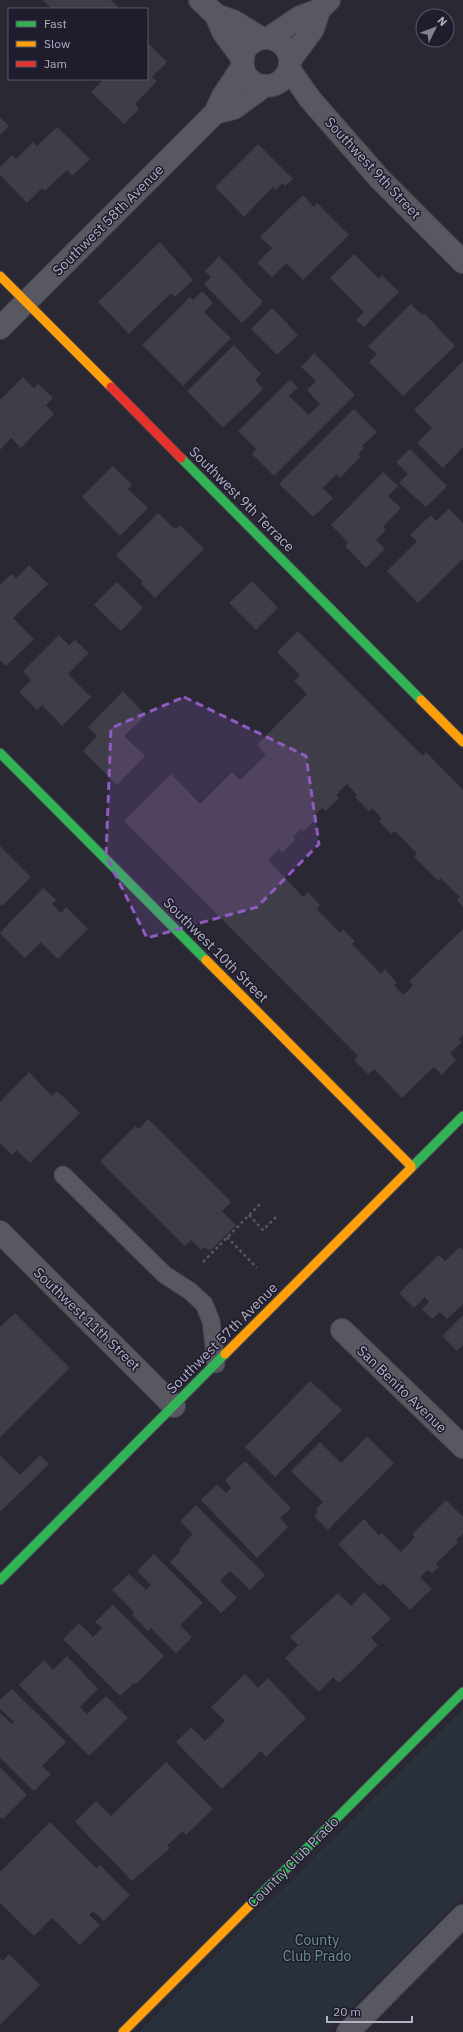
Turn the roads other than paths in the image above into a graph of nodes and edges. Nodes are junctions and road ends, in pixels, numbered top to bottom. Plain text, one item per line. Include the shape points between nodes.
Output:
1 (200, 0) edge
2 (324, 5) edge
3 (216, 15) junction
4 (265, 38) junction
5 (243, 62) junction
6 (290, 64) junction
7 (264, 86) junction
8 (215, 113) junction
9 (463, 262) edge
10 (0, 276) edge
11 (26, 302) junction
12 (0, 328) edge
13 (463, 742) edge
14 (0, 753) edge
15 (463, 1116) edge
16 (411, 1166) junction
17 (63, 1175) dead end
18 (0, 1232) edge
19 (342, 1330) dead end
20 (216, 1364) junction
21 (174, 1406) junction
22 (463, 1447) edge
23 (0, 1580) edge
24 (463, 1692) edge
25 (463, 1916) edge
26 (123, 2032) edge
27 (348, 2032) edge

1 - 3 street
2 - 4 street
2 - 6 street via 313,29
3 - 4 street
3 - 5 street via 223,32
4 - 5 street via 248,46
4 - 6 street via 281,43 288,53
5 - 7 street via 250,80
5 - 8 street, Southwest 58th Avenue
6 - 7 street via 279,82
6 - 9 street, Southwest 9th Street via 310,98 379,178
7 - 8 street, Southwest 58th Avenue via 234,108
8 - 11 street, Southwest 58th Avenue
10 - 11 street, Southwest 9th Terrace
11 - 12 street, Southwest 58th Avenue
11 - 13 street, Southwest 9th Terrace
14 - 16 street, Southwest 10th Street
15 - 16 street, Southwest 57th Avenue
16 - 20 street, Southwest 57th Avenue
17 - 20 lane via 165,1275 190,1291 204,1304 211,1321
18 - 21 street, Southwest 11th Street
19 - 22 street, San Benito Avenue
20 - 21 street, Southwest 57th Avenue
21 - 23 street, Southwest 57th Avenue
24 - 26 street, Country Club Prado
25 - 27 street

